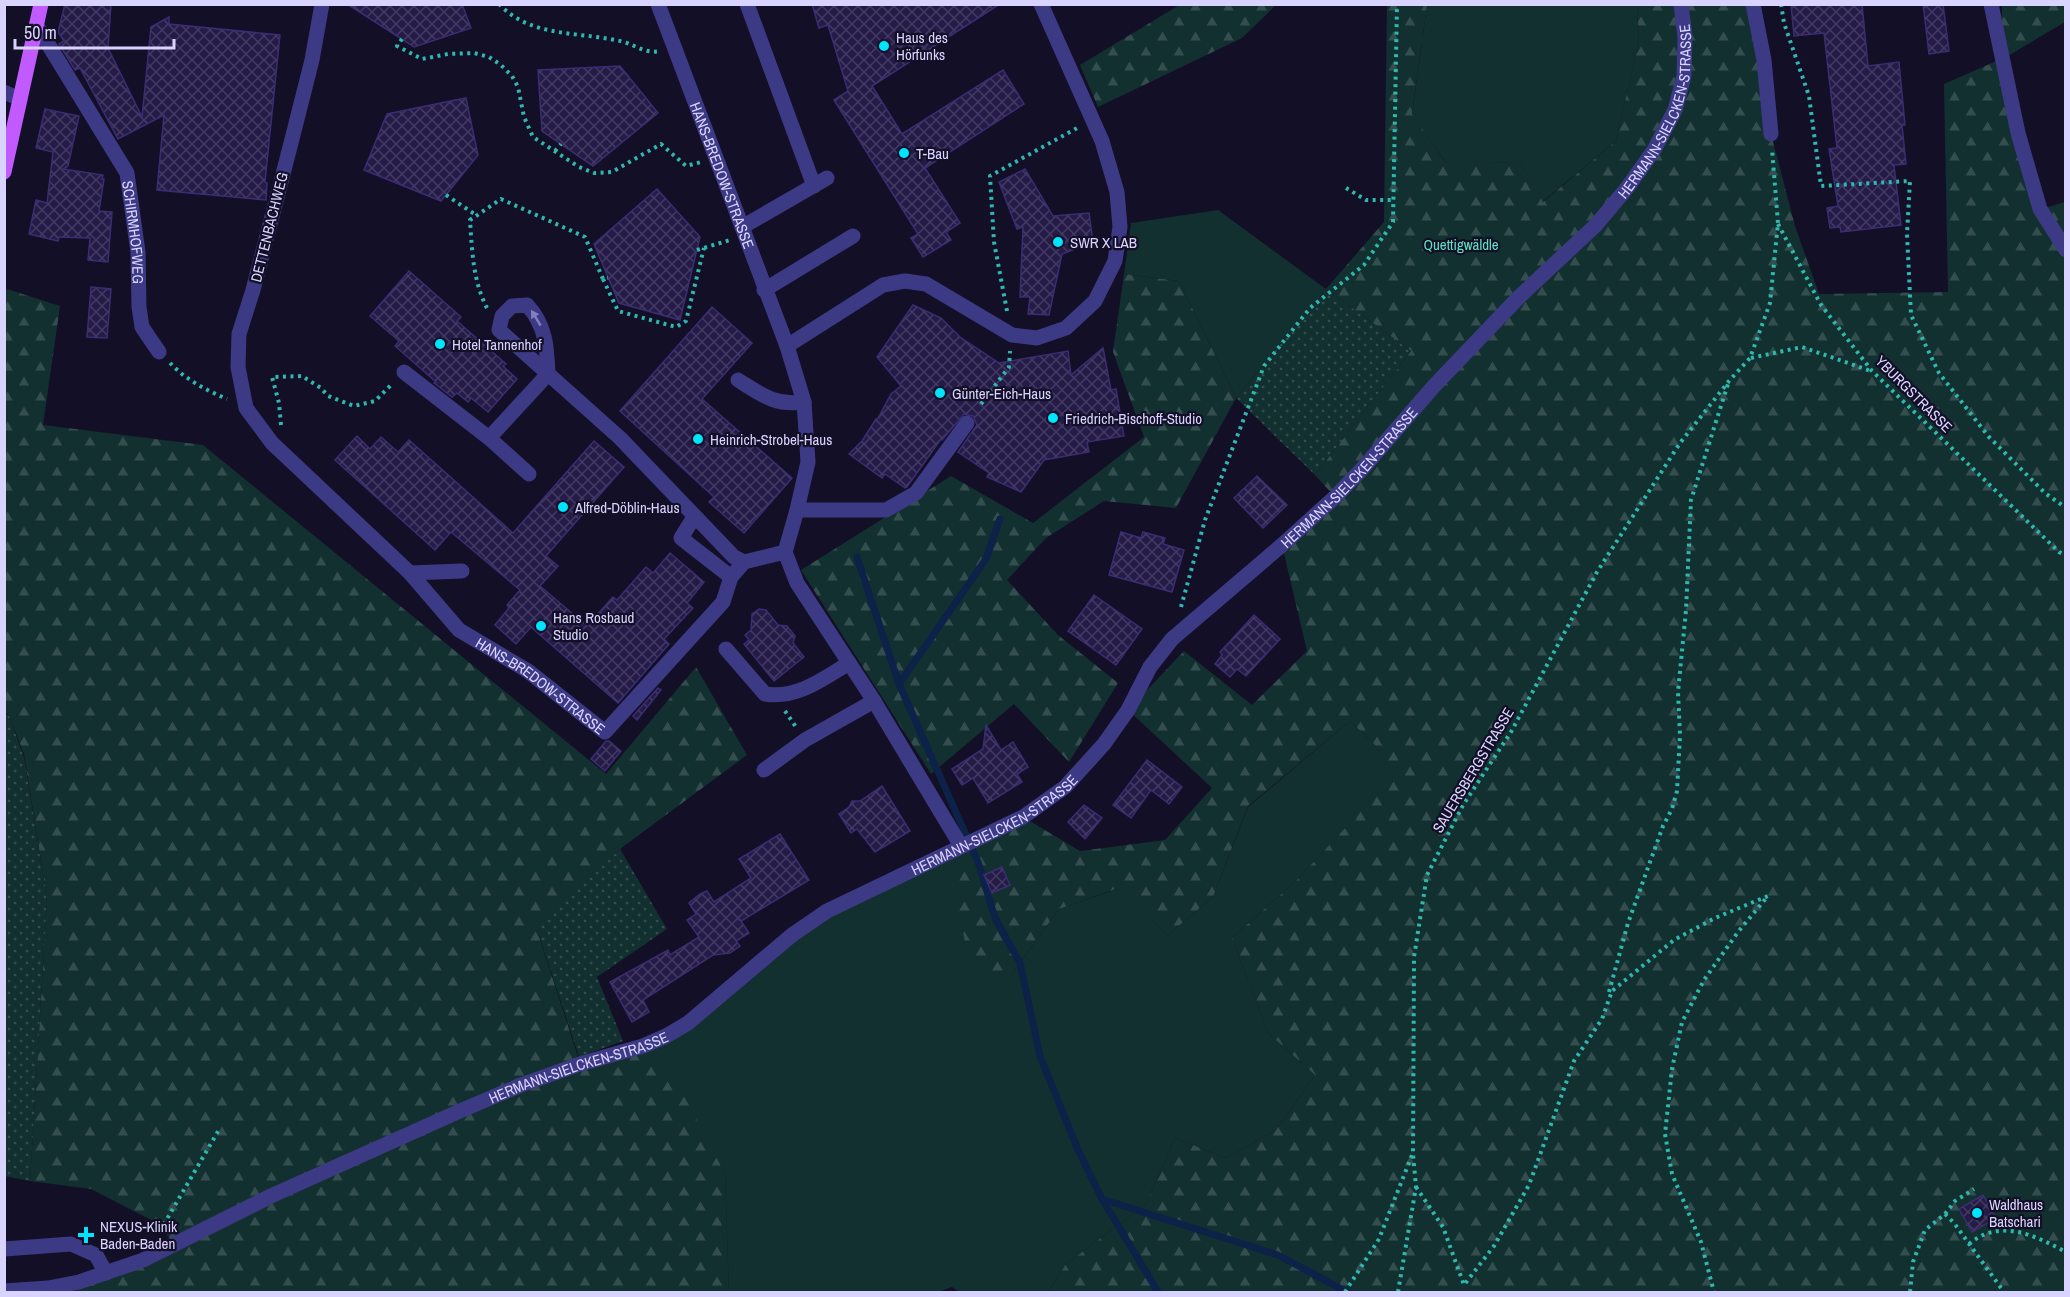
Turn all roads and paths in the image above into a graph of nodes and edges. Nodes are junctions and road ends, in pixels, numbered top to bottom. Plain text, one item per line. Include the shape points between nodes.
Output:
1 (42, 4) edge
2 (322, 4) edge
3 (500, 4) edge
4 (658, 4) edge
5 (747, 4) edge
6 (1041, 4) edge
7 (1397, 4) edge
8 (1681, 4) edge
9 (1753, 4) edge
10 (1781, 4) edge
11 (1991, 4) edge
12 (37, 26) junction
13 (402, 39) dead end
14 (675, 48) junction
15 (4, 92) edge
16 (20, 99) junction
17 (1092, 119) junction
18 (1771, 134) joint
19 (561, 144) dead end
20 (555, 151) junction
21 (716, 158) junction
22 (4, 172) edge
23 (1346, 188) dead end
24 (446, 195) dead end
25 (1392, 200) junction
26 (476, 215) junction
27 (1778, 223) junction
28 (743, 231) junction
29 (853, 236) dead end
30 (704, 248) junction
31 (697, 250) dead end
32 (2066, 250) edge
33 (764, 290) junction
34 (499, 330) junction
35 (1011, 342) junction
36 (787, 346) junction
37 (159, 352) joint
38 (1750, 358) junction
39 (1872, 371) junction
40 (548, 374) junction
41 (401, 376) joint
42 (738, 380) dead end
43 (1729, 381) junction
44 (804, 402) junction
45 (981, 404) dead end
46 (246, 408) junction
47 (967, 423) dead end
48 (281, 430) dead end
49 (489, 438) junction
50 (272, 444) joint
51 (529, 474) dead end
52 (2066, 508) edge
53 (797, 510) junction
54 (694, 517) junction
55 (785, 552) junction
56 (2066, 556) edge
57 (744, 562) junction
58 (462, 571) dead end
59 (410, 573) junction
60 (731, 577) junction
61 (1172, 639) junction
62 (726, 649) dead end
63 (849, 663) junction
64 (873, 701) junction
65 (764, 770) dead end
66 (968, 843) junction
67 (1602, 1019) junction
68 (220, 1128) dead end
69 (1413, 1154) junction
70 (1416, 1187) junction
71 (1974, 1189) dead end
72 (1945, 1214) junction
73 (1969, 1244) junction
74 (4, 1249) edge
75 (2066, 1252) edge
76 (144, 1260) junction
77 (106, 1273) junction
78 (4, 1291) edge
79 (1345, 1293) edge
80 (1398, 1293) edge
81 (1714, 1293) edge
82 (1910, 1293) edge
83 (2004, 1293) edge

1 - 12 main road
2 - 46 street, DETTENBACHWEG via 312,60 239,334 238,368
3 - 14 path via 518,19 551,31 624,42 651,53
4 - 14 street, HANS-BREDOW-STRASSE
5 - 28 street via 820,182
6 - 17 street
7 - 25 path
8 - 61 street, HERMANN-SIELCKEN-STRASSE via 1686,37 1684,76 1675,110 1654,150 1627,188 1596,225 1519,297 1434,386 1335,497
9 - 18 street via 1764,60
10 - 52 path via 1809,96 1821,186 1910,181 1907,234 1911,315 1939,373 1989,437 2045,493
11 - 32 street via 2018,133 2040,209
12 - 16 main road
12 - 37 street, SCHIRMHOFWEG via 127,173 138,252 142,327
13 - 20 path via 397,46 422,59 474,53 501,65 518,87 527,128
14 - 21 street, HANS-BREDOW-STRASSE
15 - 16 street
16 - 22 main road
17 - 35 path via 990,176 994,242
17 - 35 street via 1118,192 1120,227 1114,261 1095,302 1066,328
18 - 27 path, SAUERSBERGSTRASSE
19 - 20 path
20 - 21 path via 594,174 612,172 661,144 686,166
21 - 28 street, HANS-BREDOW-STRASSE
23 - 25 path via 1366,200
24 - 26 path
25 - 61 path via 1393,222 1364,265 1310,308 1264,366 1205,520
26 - 30 path via 501,199 580,233 606,278 618,311 676,327 686,321
26 - 34 path via 470,220 473,263 480,294
27 - 38 path, SAUERSBERGSTRASSE via 1770,303
27 - 39 path, YBURGSTRASSE via 1821,306
28 - 30 path
28 - 33 street, HANS-BREDOW-STRASSE
29 - 33 street
30 - 31 path
33 - 36 street, HANS-BREDOW-STRASSE
34 - 40 street
40 -> 34 street via 546,337 537,315 527,305 513,306 502,316
35 - 36 street via 926,284 905,281 883,285
35 - 45 path via 1009,367
36 - 44 street, HANS-BREDOW-STRASSE
37 - 46 path via 180,374
38 - 39 path via 1802,347
38 - 43 path, SAUERSBERGSTRASSE
39 - 56 path, YBURGSTRASSE
40 - 49 street
40 - 54 street via 620,438
41 - 48 path via 375,401 354,406 328,396 302,376 272,377
41 - 49 street
42 - 44 street via 766,398 787,404
43 - 67 path via 1691,500 1678,693 1677,791 1628,923
43 - 69 path, SAUERSBERGSTRASSE via 1680,443 1597,572 1511,732 1463,805 1427,875 1414,957
44 - 53 street, HANS-BREDOW-STRASSE via 808,462
46 - 50 street, DETTENBACHWEG
47 - 53 street via 916,494 886,510
49 - 51 street
50 - 59 street, HANS-BREDOW-STRASSE
53 - 55 street, HANS-BREDOW-STRASSE
54 - 57 street
54 - 60 street via 681,538
55 - 57 street
55 - 63 street via 797,583
57 - 60 street, HANS-BREDOW-STRASSE
58 - 59 street
59 - 60 street, HANS-BREDOW-STRASSE via 459,630 528,671 605,732 723,602
61 - 66 street, HERMANN-SIELCKEN-STRASSE via 1150,667 1128,710 1104,744 1065,787 1023,817
62 - 63 street via 765,694 786,695 813,686
63 - 64 street
64 - 65 street via 805,740
64 - 66 street
66 - 76 street, HERMANN-SIELCKEN-STRASSE via 827,911 666,1036 561,1071 460,1111 273,1195
67 - 70 path via 1574,1061 1529,1185 1494,1246 1464,1285 1443,1227
67 - 81 path via 1612,990 1674,940 1768,896 1704,980 1682,1022 1672,1069 1665,1134 1672,1174 1701,1242
68 - 76 path
69 - 70 path, SAUERSBERGSTRASSE
69 - 79 path via 1379,1239
70 - 80 path, SAUERSBERGSTRASSE
71 - 72 path via 1955,1201
72 - 73 path
72 - 82 path via 1925,1230 1913,1262
73 - 75 path via 2001,1229 2042,1239
73 - 83 path
74 - 77 street via 71,1245 96,1255
76 - 77 street, HERMANN-SIELCKEN-STRASSE
77 - 78 street, HERMANN-SIELCKEN-STRASSE via 48,1288

